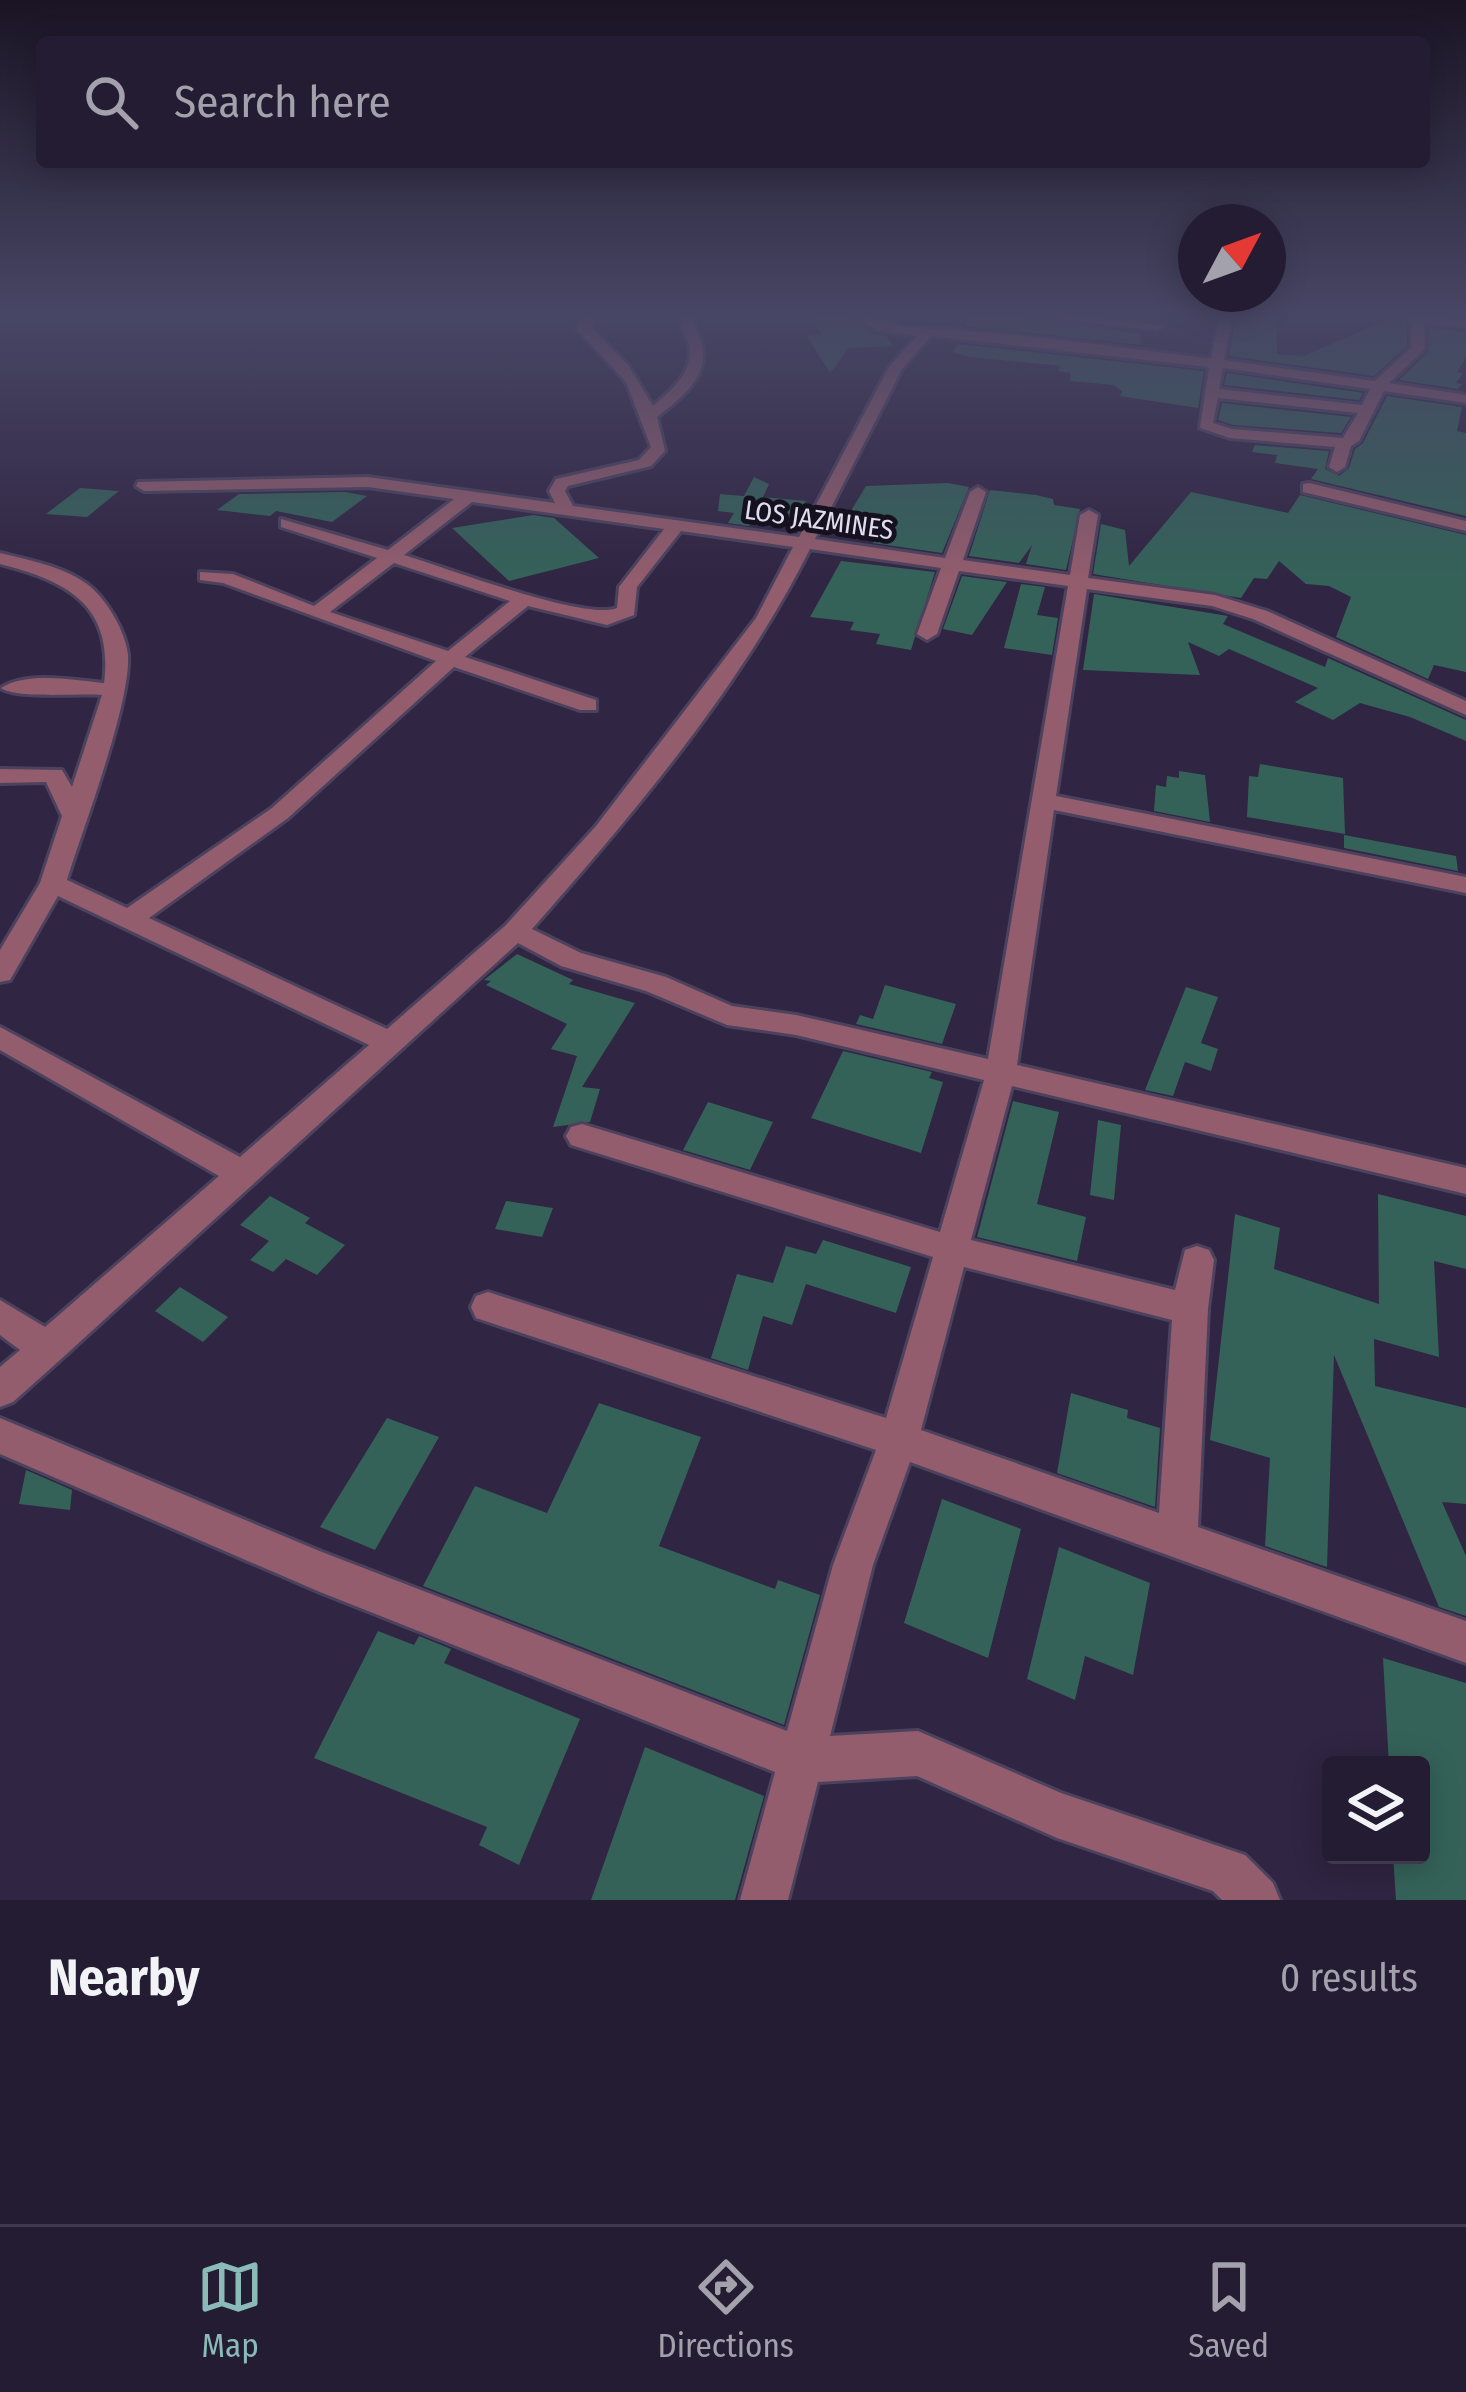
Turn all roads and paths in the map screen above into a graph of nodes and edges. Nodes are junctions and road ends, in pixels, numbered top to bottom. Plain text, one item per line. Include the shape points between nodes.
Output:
1 (647, 404) edge
2 (665, 404) edge
3 (876, 404) edge
4 (1209, 404) edge
5 (1310, 404) edge
6 (1370, 404) edge
7 (1367, 410) junction
8 (653, 414) junction
9 (1344, 443) junction
10 (1336, 467) dead end
11 (144, 487) dead end
12 (1309, 488) dead end
13 (978, 492) dead end
14 (468, 497) junction
15 (567, 512) junction
16 (1090, 515) dead end
17 (287, 523) dead end
18 (1466, 526) edge
19 (674, 528) junction
20 (806, 544) junction
21 (394, 555) junction
22 (0, 558) edge
23 (954, 565) junction
24 (207, 576) dead end
25 (1076, 582) junction
26 (524, 599) junction
27 (316, 614) junction
28 (927, 634) dead end
29 (451, 659) junction
30 (12, 688) dead end
31 (114, 690) junction
32 (588, 705) dead end
33 (1466, 710) edge
34 (0, 776) edge
35 (1043, 801) junction
36 (72, 813) junction
37 (53, 883) junction
38 (1466, 885) edge
39 (129, 919) junction
40 (515, 931) junction
41 (0, 973) edge
42 (0, 1037) edge
43 (391, 1043) junction
44 (1001, 1072) junction
45 (582, 1136) dead end
46 (241, 1173) junction
47 (1466, 1181) edge
48 (954, 1250) junction
49 (1197, 1260) dead end
50 (488, 1307) dead end
51 (1190, 1309) junction
52 (0, 1315) edge
53 (47, 1349) junction
54 (0, 1390) edge
55 (0, 1436) edge
56 (899, 1440) junction
57 (1177, 1540) junction
58 (1466, 1642) edge
59 (802, 1760) junction
60 (764, 1900) edge
61 (1256, 1900) edge

1 - 8 street
2 - 8 street
3 - 20 street
4 - 9 street via 1205,425 1219,431
5 - 7 street
6 - 7 street
7 - 9 street
8 - 15 street via 657,456 562,483 557,491
9 - 10 street
11 - 14 street, LOS JAZMINES via 368,482
12 - 18 street
13 - 23 street
14 - 15 street, LOS JAZMINES
14 - 21 street
15 - 19 street, LOS JAZMINES
16 - 25 street
17 - 21 street
19 - 20 street, LOS JAZMINES
19 - 26 street via 628,587 627,611 616,618
20 - 23 street, LOS JAZMINES
20 - 40 street via 765,620 605,831
21 - 26 street
21 - 27 street
22 - 31 street via 83,589 118,653
23 - 25 street, LOS JAZMINES
23 - 28 street
24 - 27 street
25 - 33 street, LOS JAZMINES via 1238,607
25 - 35 street
26 - 29 street
27 - 29 street
29 - 32 street
29 - 39 street via 280,813
30 - 31 street
31 - 36 street
34 - 36 street via 54,775
35 - 38 street
35 - 44 street
36 - 37 street
37 - 39 street
37 - 41 street
39 - 43 street
40 - 43 street
40 - 44 street via 571,960 727,1015
42 - 46 street
43 - 46 street
44 - 47 street
44 - 48 street
45 - 48 street
46 - 53 street
48 - 51 street
48 - 56 street
49 - 51 street
50 - 56 street
51 - 57 street
52 - 53 street
53 - 54 street
55 - 59 street via 320,1572
56 - 57 street
56 - 59 street via 853,1564
57 - 58 street
59 - 60 street
59 - 61 street via 918,1754 1057,1815 1228,1872

